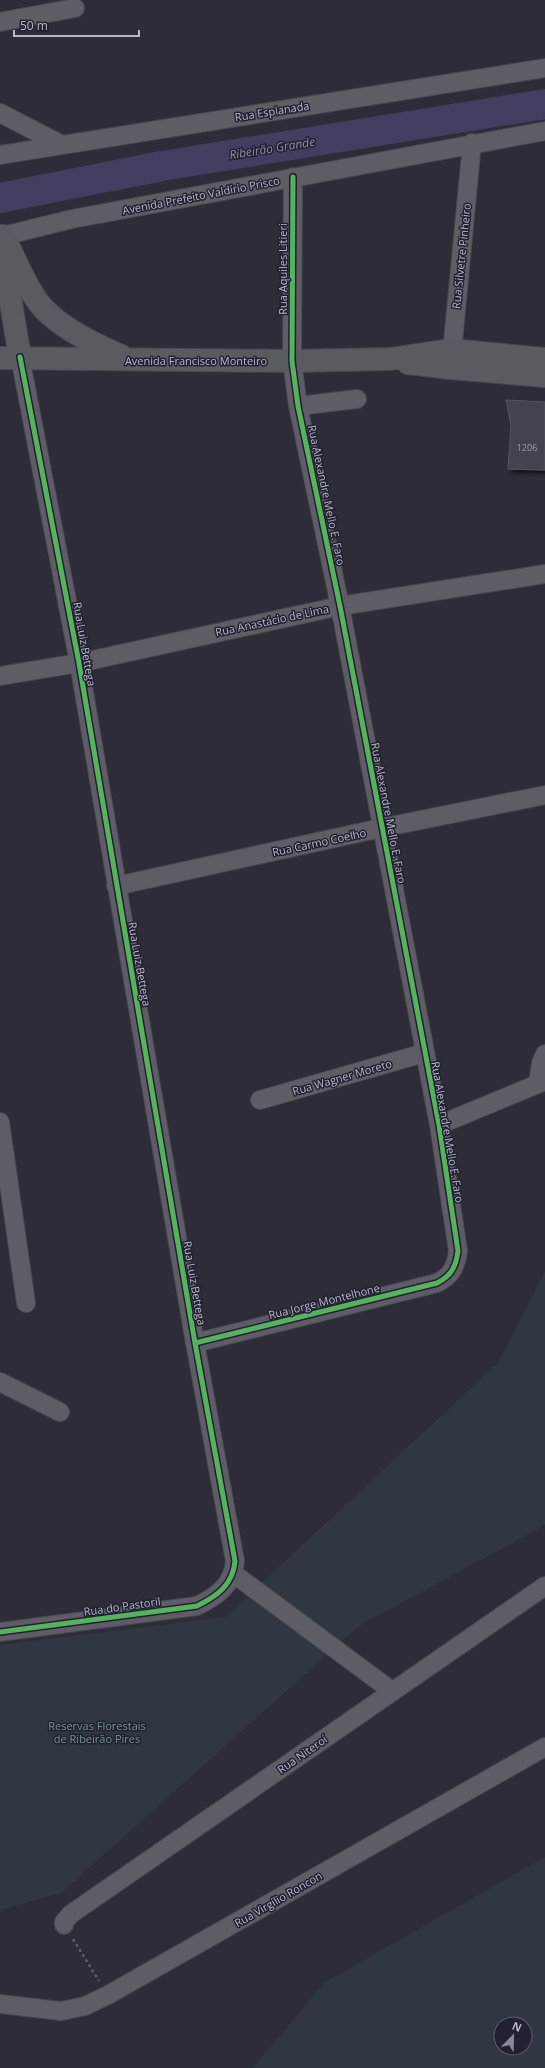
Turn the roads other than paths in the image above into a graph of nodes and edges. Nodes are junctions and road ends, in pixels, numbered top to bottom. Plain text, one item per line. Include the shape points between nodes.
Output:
1 (75, 8) dead end
2 (0, 22) edge
3 (545, 68) edge
4 (0, 113) edge
5 (545, 131) edge
6 (472, 143) junction
7 (62, 145) junction
8 (0, 155) edge
9 (293, 177) junction
10 (1, 232) edge
11 (10, 358) edge
12 (451, 359) junction
13 (545, 359) edge
14 (129, 360) junction
15 (292, 360) junction
16 (545, 376) edge
17 (357, 399) dead end
18 (298, 406) junction
19 (545, 574) edge
20 (340, 606) junction
21 (79, 663) junction
22 (0, 676) edge
23 (545, 795) edge
24 (381, 828) junction
25 (116, 886) junction
26 (424, 1054) junction
27 (545, 1054) edge
28 (542, 1082) edge
29 (260, 1100) dead end
30 (0, 1122) edge
31 (439, 1126) junction
32 (454, 1270) joint
33 (26, 1303) dead end
34 (195, 1343) junction
35 (0, 1382) edge
36 (60, 1412) dead end
37 (234, 1574) junction
38 (545, 1586) edge
39 (0, 1632) edge
40 (392, 1691) junction
41 (545, 1747) edge
42 (64, 1925) road end
43 (0, 2004) edge

1 - 2 street
3 - 7 street, Rua Esplanada
4 - 7 street
5 - 6 street, Avenida Prefeito Valdírio Prisco
6 - 9 street, Avenida Prefeito Valdírio Prisco
6 - 12 street, Rua Silvetre Pinheiro
7 - 8 street, Rua Esplanada
9 - 10 street, Avenida Prefeito Valdírio Prisco
9 - 15 street, Rua Aquiles Litieri
10 - 11 main road
10 - 14 main road via 33,293 46,312 89,341
11 - 14 main road, Avenida Francisco Monteiro
11 - 21 street, Rua Luiz Bettega
12 - 13 main road, Avenida Francisco Monteiro
12 - 15 main road, Avenida Francisco Monteiro
12 - 16 main road, Avenida Francisco Monteiro
14 - 15 main road, Avenida Francisco Monteiro
15 - 18 street, Rua Alexandre Mello E. Faro
17 - 18 street
18 - 20 street, Rua Alexandre Mello E. Faro
19 - 20 street, Rua Anastácio de Lima
20 - 21 street, Rua Anastácio de Lima
20 - 24 street, Rua Alexandre Mello E. Faro
21 - 22 street, Rua Anastácio de Lima
21 - 25 street, Rua Luiz Bettega
23 - 24 street, Rua Carmo Coelho
24 - 25 street, Rua Carmo Coelho
24 - 26 street, Rua Alexandre Mello E. Faro
25 - 34 street, Rua Luiz Bettega
26 - 29 street, Rua Wagner Moreto
26 - 31 street, Rua Alexandre Mello E. Faro
27 - 28 street via 541,1063
28 - 31 street
30 - 33 street
31 - 32 street, Rua Alexandre Mello E. Faro via 457,1236 458,1251
32 - 34 street, Rua Jorge Montelhone via 437,1283
34 - 37 street, Rua Luiz Bettega via 233,1547
35 - 36 street
37 - 39 street, Rua do Pastoril via 225,1587 197,1606
37 - 40 street
38 - 40 street, Rua Niteroí
40 - 42 street, Rua Niteroí via 71,1914
41 - 43 street, Rua Virgílio Roncon via 108,1996 85,2006 61,2011

